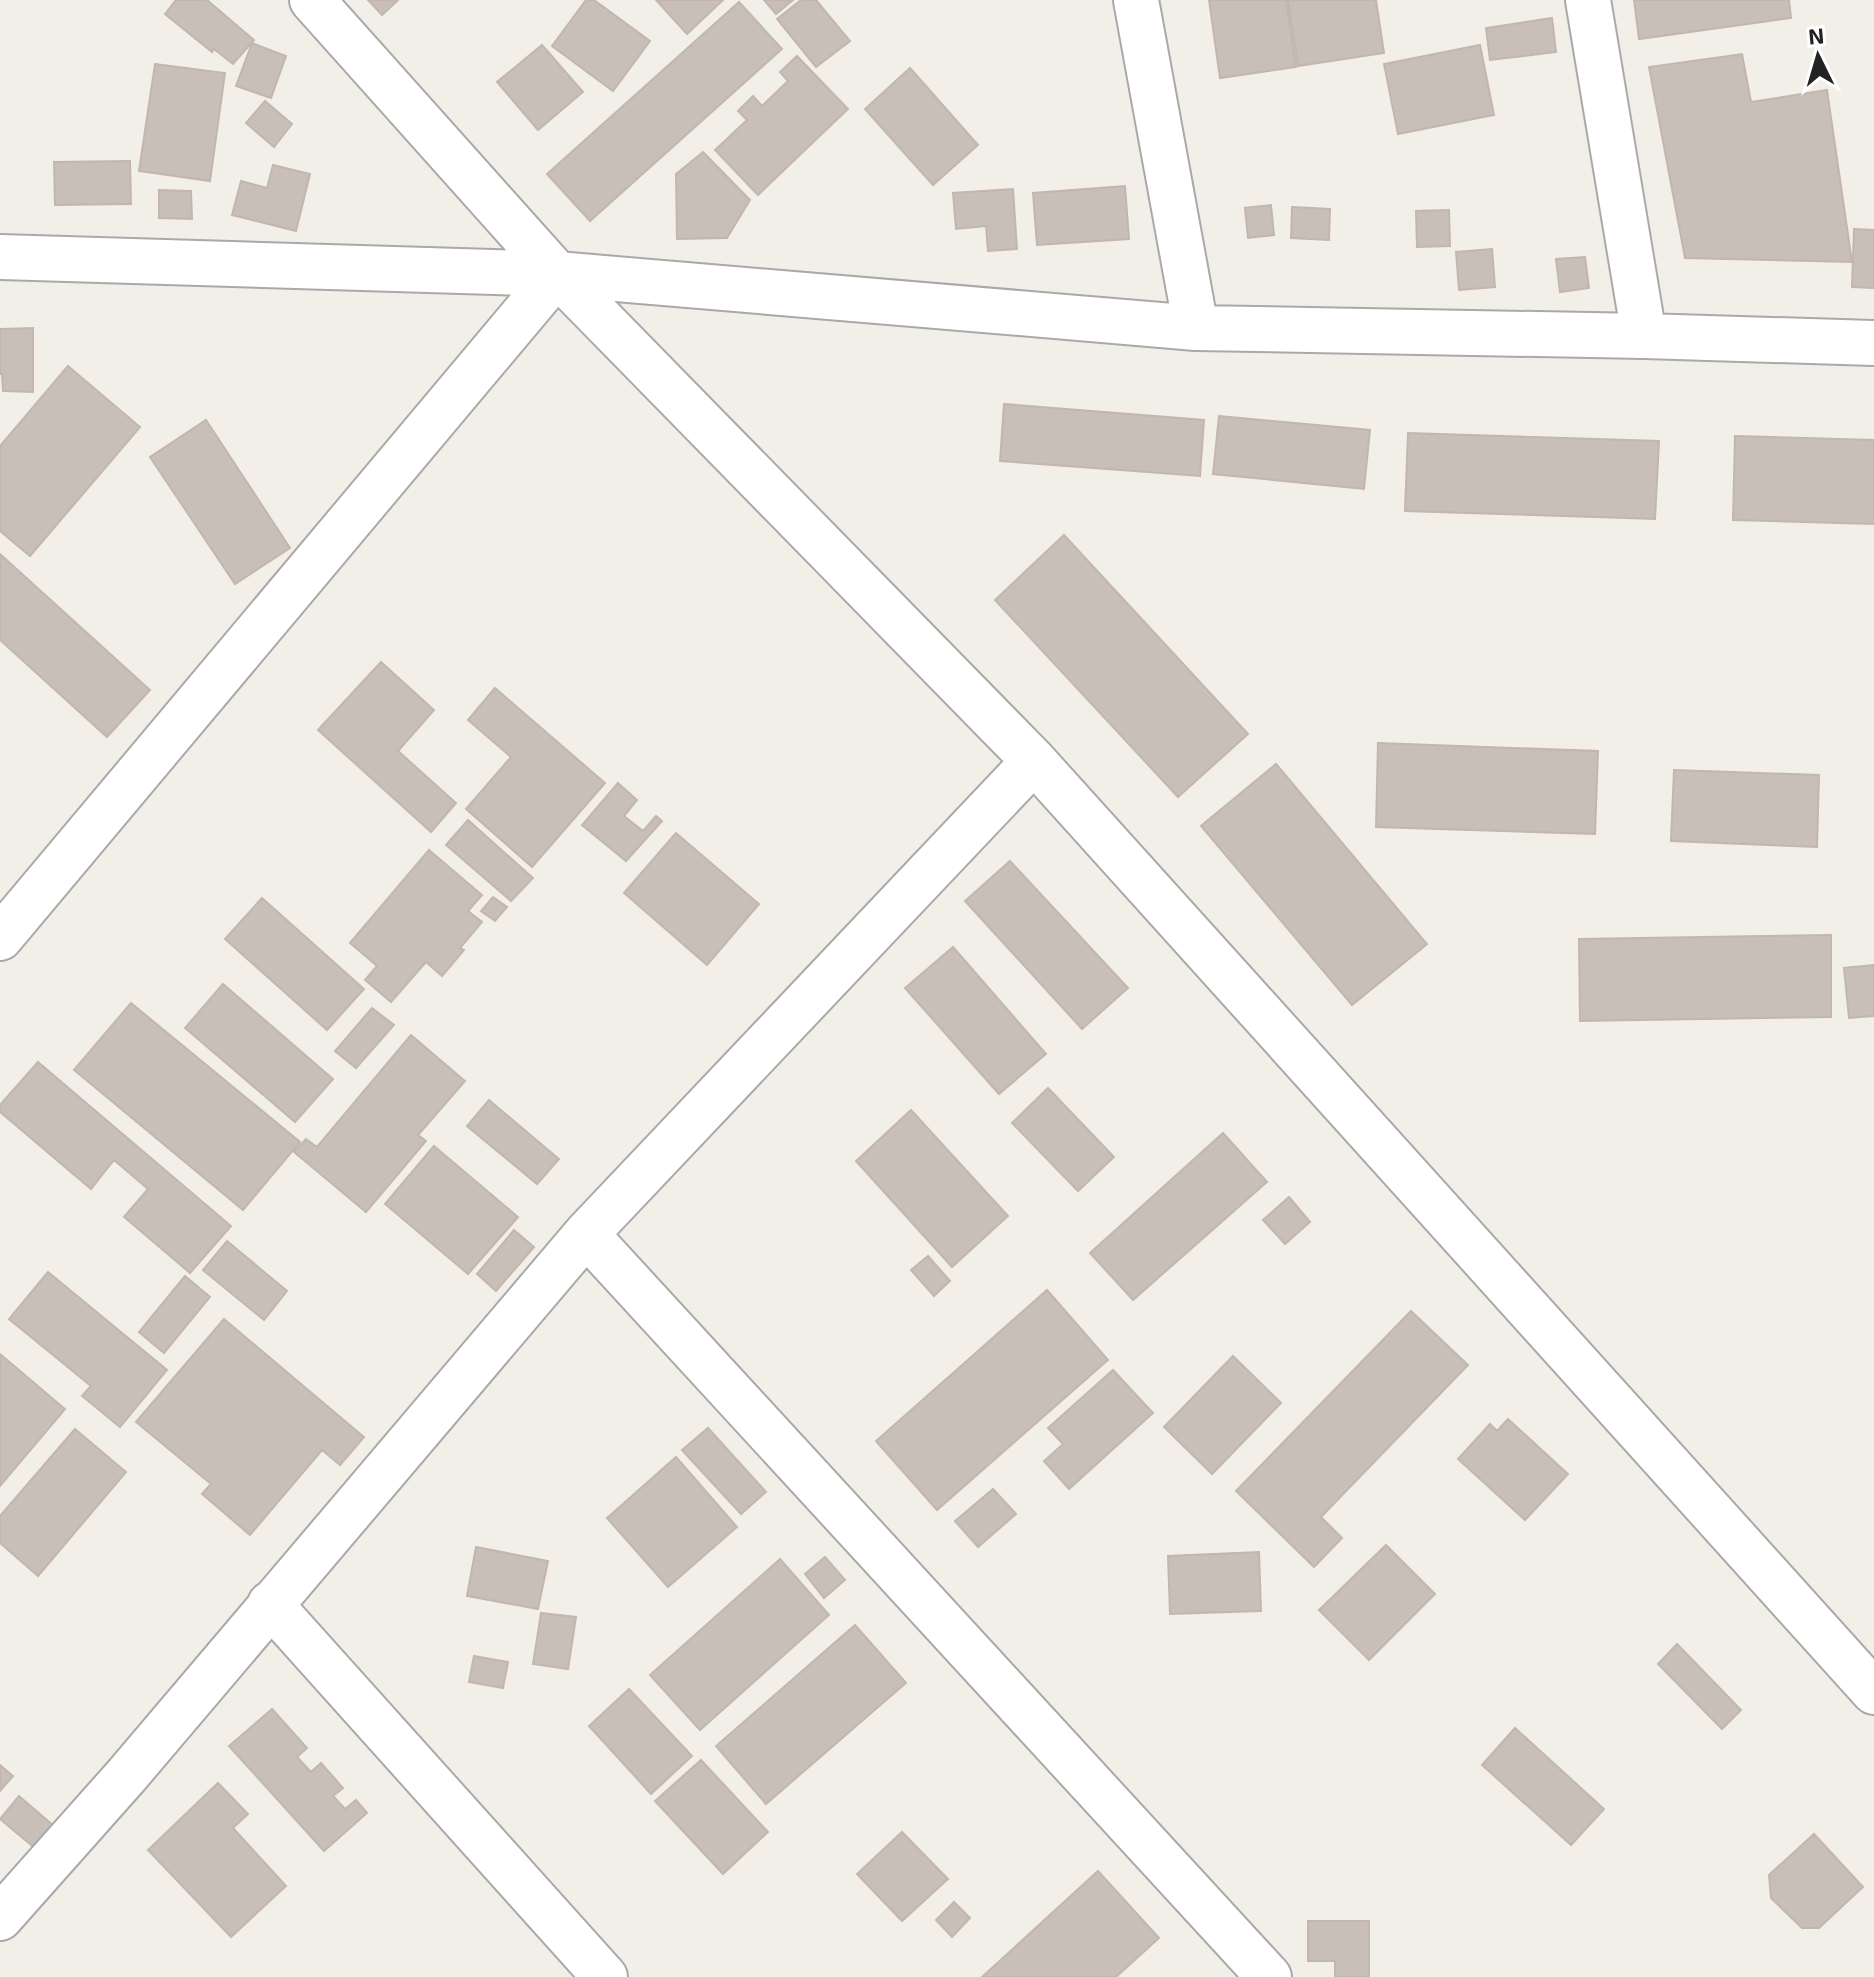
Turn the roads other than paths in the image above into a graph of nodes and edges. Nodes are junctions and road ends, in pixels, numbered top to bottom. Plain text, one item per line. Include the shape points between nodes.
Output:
1 (312, 0) edge
2 (1136, 0) edge
3 (1588, 0) edge
4 (0, 257) edge
5 (557, 274) junction
6 (1196, 328) junction
7 (1644, 336) junction
8 (1874, 343) edge
9 (1034, 761) junction
10 (0, 938) edge
11 (586, 1234) junction
12 (270, 1604) junction
13 (1874, 1692) edge
14 (0, 1918) edge
15 (605, 1977) edge
16 (1269, 1977) edge

1 - 5 street
2 - 6 street
3 - 7 street
4 - 5 street
5 - 6 street
5 - 9 street
5 - 10 street
6 - 7 street
7 - 8 street
9 - 11 street
9 - 13 street
11 - 12 street
11 - 16 street
12 - 14 street
12 - 15 street

